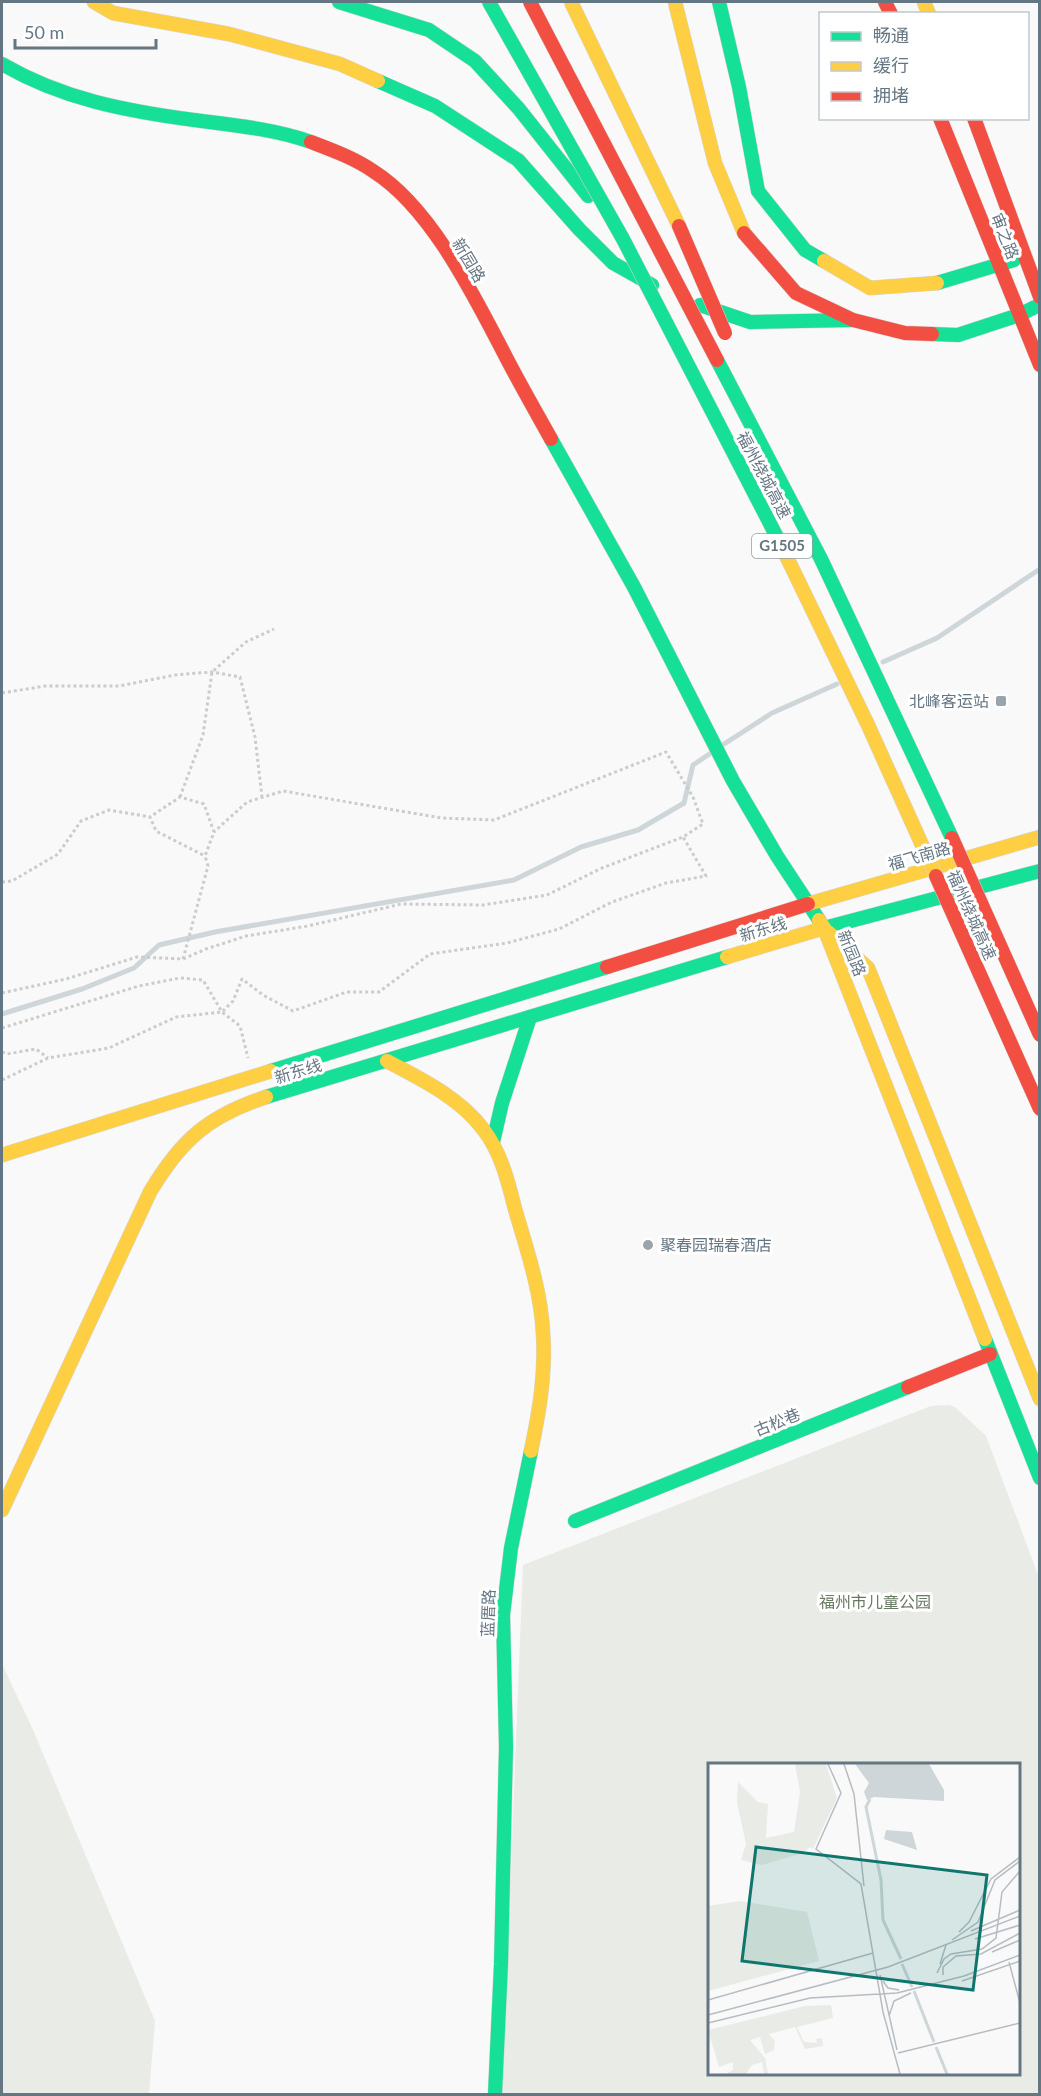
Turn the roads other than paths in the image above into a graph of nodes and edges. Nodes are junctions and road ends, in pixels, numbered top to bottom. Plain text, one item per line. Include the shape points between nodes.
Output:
1 (94, 2) edge
2 (339, 2) edge
3 (489, 2) edge
4 (530, 2) edge
5 (571, 2) edge
6 (675, 2) edge
7 (719, 2) edge
8 (730, 2) edge
9 (484, 21) dead end
10 (2, 64) edge
11 (739, 87) junction
12 (941, 120) edge
13 (975, 120) edge
14 (623, 239) junction
15 (1025, 256) junction
16 (999, 266) junction
17 (1039, 291) edge
18 (1012, 297) junction
19 (1040, 305) edge
20 (1019, 315) junction
21 (853, 320) junction
22 (728, 341) dead end
23 (1040, 365) edge
24 (752, 395) dead end
25 (821, 559) junction
26 (1040, 825) edge
27 (1040, 837) edge
28 (1013, 845) junction
29 (1040, 872) edge
30 (808, 904) junction
31 (824, 928) junction
32 (530, 1017) junction
33 (1040, 1035) edge
34 (387, 1061) junction
35 (1040, 1109) edge
36 (493, 1142) junction
37 (2, 1155) edge
38 (990, 1354) junction
39 (1040, 1399) edge
40 (1040, 1478) edge
41 (2, 1510) edge
42 (575, 1521) dead end
43 (495, 2094) edge

1 - 21 main road via 113,13 229,34 340,64 435,106 518,160 613,263 670,295 750,322
2 - 14 main road, bridge via 429,30 475,61 519,109
3 - 14 main road, 福州绕城高速 / G1505, bridge
4 - 25 main road, 福州绕城高速 / G1505, bridge
5 - 22 main road, bridge via 682,232
6 - 21 main road via 716,163 745,235 796,293
7 - 11 main road
8 - 11 main road
9 - 14 main road, bridge
10 - 30 main road, 新园路 via 77,98 285,134 324,147 375,172 402,196 424,220 470,293 634,589 733,780
11 - 16 main road via 758,191 805,250 870,288 937,283
12 - 16 main road, 审之路
13 - 15 main road, 审之路
14 - 35 main road, 福州绕城高速 / G1505, bridge via 776,534 863,714
15 - 16 main road
15 - 17 main road, 审之路
16 - 18 main road, 审之路
17 - 18 main road
18 - 20 main road, 审之路
19 - 20 main road
20 - 21 main road via 958,335 905,333
20 - 23 main road, 审之路
24 - 25 main road, bridge
25 - 33 main road, 福州绕城高速 / G1505, bridge
26 - 28 main road
27 - 28 main road, 福飞南路
28 - 30 main road, 福飞南路
29 - 31 main road
30 - 31 main road, 新园路
30 - 37 main road, 新东线
31 - 32 main road, 新东线
31 - 38 main road, 新园路
31 - 39 main road, 新园路 via 868,968
32 - 34 main road, 新东线
32 - 36 main road
34 - 36 main road via 449,1098 481,1125
34 - 41 main road, 新东线 via 236,1108 201,1127 176,1150 150,1192
36 - 43 main road, 蓝厝路 via 531,1264 543,1319 544,1345 537,1422 504,1595 506,1756
38 - 40 main road, 新园路
38 - 42 main road, 古松巷

